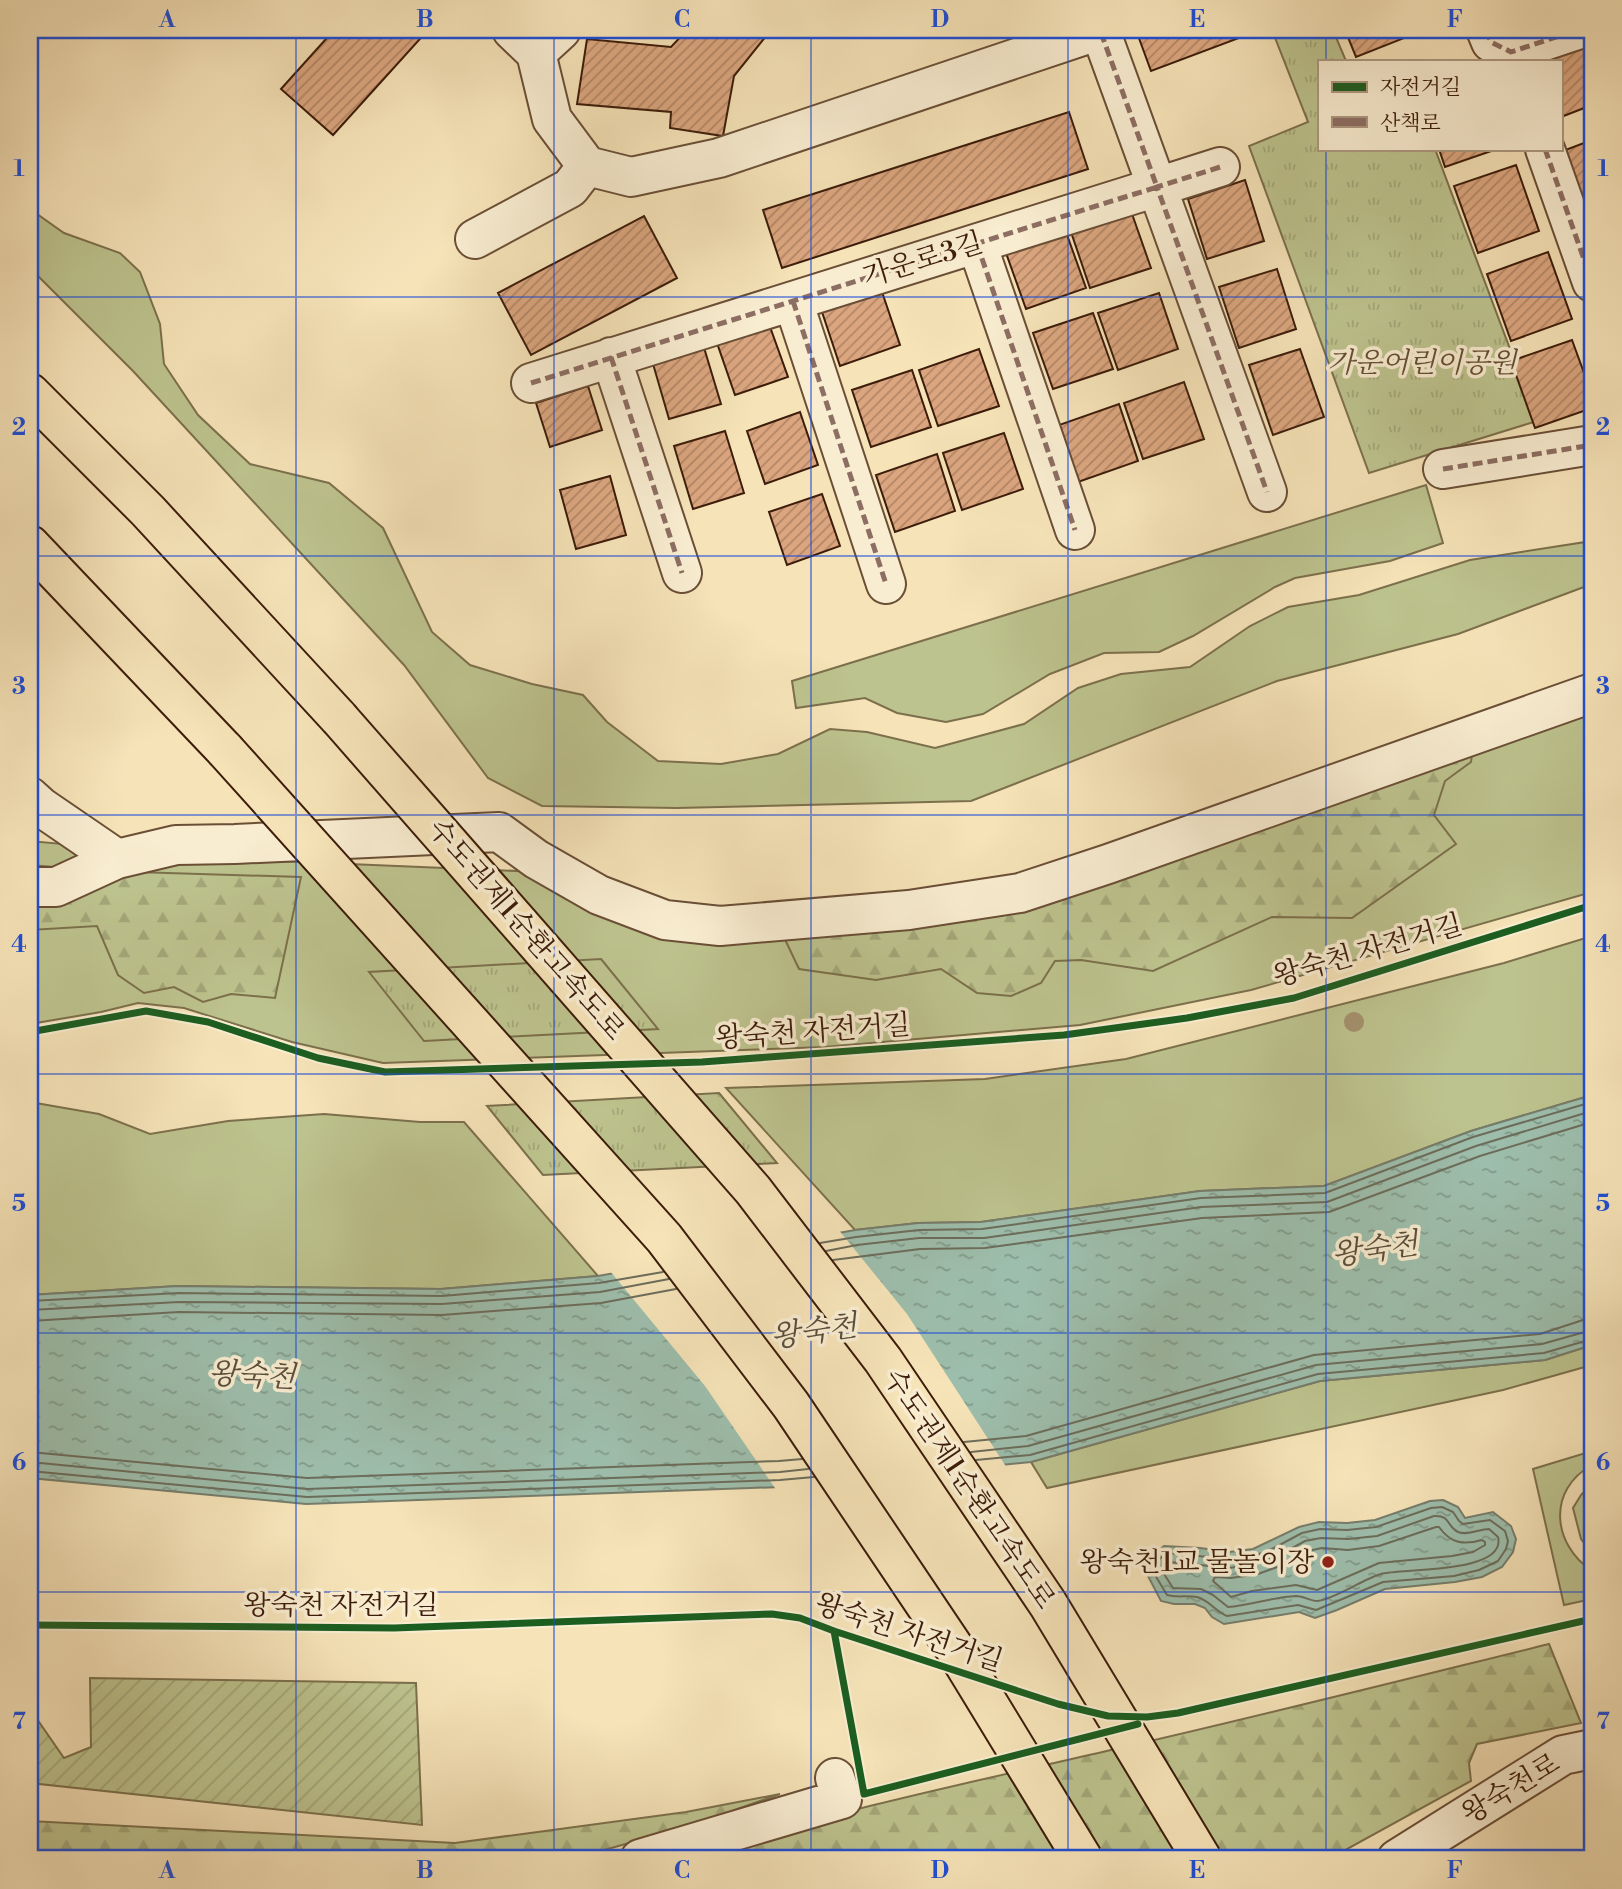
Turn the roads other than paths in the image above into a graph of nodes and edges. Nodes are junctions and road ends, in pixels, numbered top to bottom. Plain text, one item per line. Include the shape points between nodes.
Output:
1 (1100, 30) edge
2 (1577, 30) edge
3 (536, 37) edge
4 (1504, 48) edge
5 (1545, 150) edge
6 (587, 166) junction
7 (1220, 167) dead end
8 (1157, 187) junction
9 (475, 239) dead end
10 (977, 244) junction
11 (1592, 282) edge
12 (793, 301) junction
13 (611, 357) junction
14 (531, 383) dead end
15 (30, 393) edge
16 (1592, 445) edge
17 (1443, 469) dead end
18 (1267, 492) dead end
19 (1075, 530) dead end
20 (30, 545) edge
21 (682, 573) dead end
22 (886, 584) dead end
23 (1592, 693) edge
24 (30, 796) edge
25 (117, 859) junction
26 (30, 887) edge
27 (1592, 1749) edge
28 (835, 1778) dead end
29 (640, 1859) edge
30 (1083, 1859) edge
31 (1202, 1859) edge
32 (1397, 1859) edge

1 - 6 street via 719,158 631,177
1 - 8 street
2 - 4 street
3 - 6 street via 552,120
5 - 11 street
6 - 9 street via 570,188
7 - 8 street, 가운로3길
8 - 10 street, 가운로3길
8 - 18 street
10 - 12 street, 가운로3길
10 - 19 street
12 - 13 street, 가운로3길
12 - 22 street
13 - 14 street, 가운로3길
13 - 21 street
15 - 31 highway, 수도권제1순환고속도로, bridge via 148,512 339,718 753,1190 883,1360 1048,1604
16 - 17 street
20 - 30 highway, bridge via 225,750 672,1249 791,1405 955,1649
23 - 25 street via 1020,893 909,910 720,926 665,920 599,895 499,832 176,845
24 - 25 street
25 - 26 street via 56,887
27 - 32 street, 왕숙천로 via 1563,1755
28 - 29 street via 842,1798

